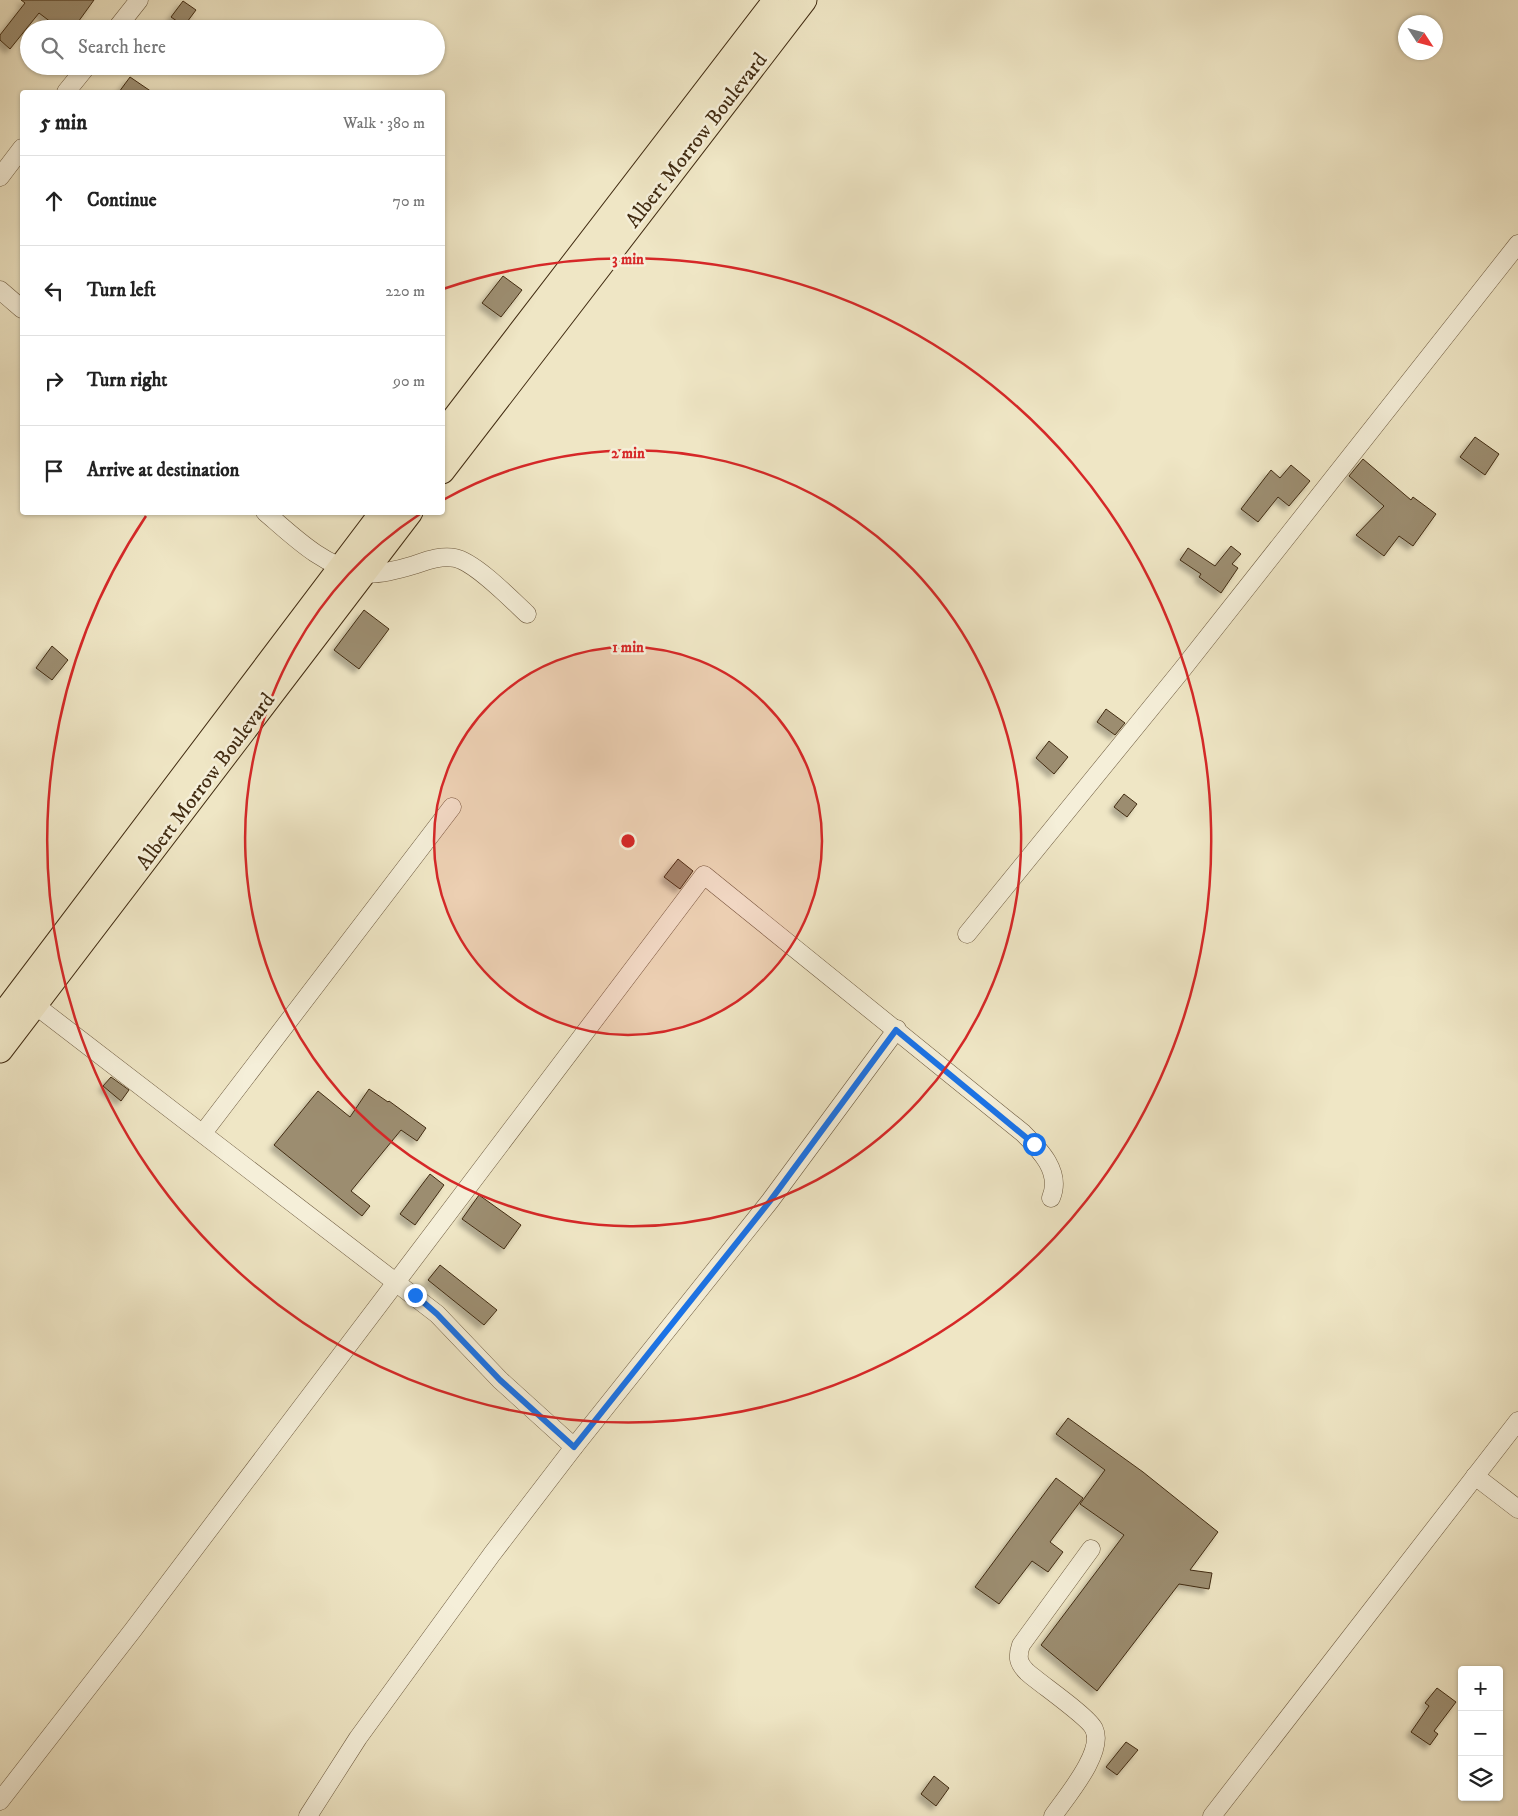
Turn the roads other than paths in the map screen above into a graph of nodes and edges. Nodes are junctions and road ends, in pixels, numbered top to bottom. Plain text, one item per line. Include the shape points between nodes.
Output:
1 (139, 0) edge
2 (776, 0) edge
3 (804, 0) edge
4 (123, 20) edge
5 (80, 75) edge
6 (68, 90) edge
7 (20, 151) edge
8 (0, 177) edge
9 (1518, 244) edge
10 (0, 290) edge
11 (20, 306) edge
12 (445, 431) edge
13 (445, 466) edge
14 (269, 515) edge
15 (407, 515) edge
16 (376, 516) edge
17 (352, 570) junction
18 (527, 614) dead end
19 (452, 807) dead end
20 (968, 934) dead end
21 (35, 1004) junction
22 (0, 1019) edge
23 (896, 1030) junction
24 (0, 1050) edge
25 (203, 1133) junction
26 (1051, 1198) dead end
27 (397, 1282) junction
28 (1518, 1421) edge
29 (574, 1447) junction
30 (1475, 1476) junction
31 (1518, 1510) edge
32 (1091, 1549) dead end
33 (0, 1800) edge
34 (308, 1816) edge
35 (1053, 1816) edge
36 (1212, 1816) edge

1 - 4 street
2 - 12 highway, Albert Morrow Boulevard
3 - 13 highway, Albert Morrow Boulevard
5 - 6 street
7 - 8 street
9 - 20 street via 1181,671
10 - 11 street
14 - 17 street via 314,553
15 - 17 highway, Albert Morrow Boulevard
16 - 17 highway, Albert Morrow Boulevard
17 - 18 street via 402,568 432,558 454,558 481,574
17 - 21 highway, Albert Morrow Boulevard
17 - 22 highway, Albert Morrow Boulevard
19 - 25 street
21 - 24 highway, Albert Morrow Boulevard
21 - 25 street
23 - 26 street via 1034,1144 1050,1166 1055,1188
23 - 27 street via 704,875
23 - 29 street via 770,1201
25 - 27 street
27 - 29 street via 437,1314 500,1380
27 - 33 street
28 - 30 street
29 - 34 street via 358,1738
30 - 31 street
30 - 36 street
32 - 35 street via 1020,1644 1018,1655 1026,1672 1086,1717 1095,1729 1096,1745 1088,1764

